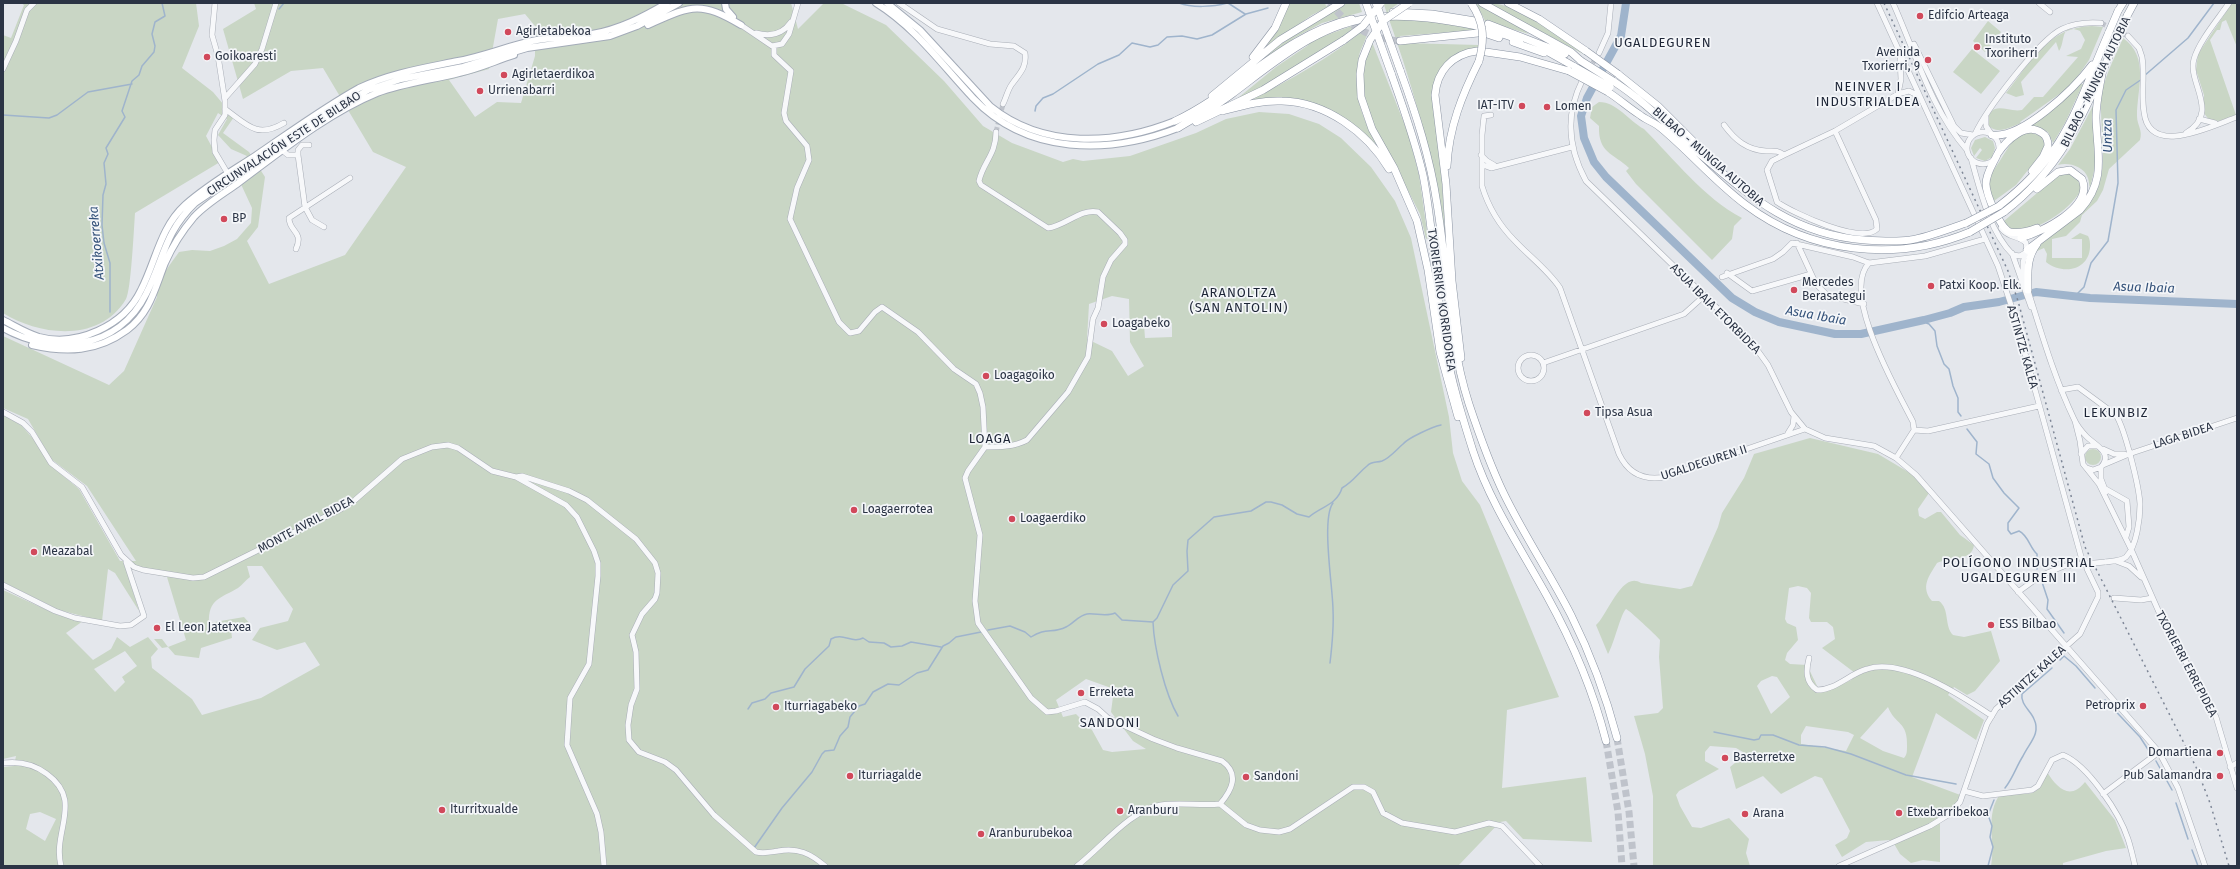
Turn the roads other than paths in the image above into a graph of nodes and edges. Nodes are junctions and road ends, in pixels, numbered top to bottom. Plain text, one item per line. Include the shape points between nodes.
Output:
1 (34, 3) edge
2 (215, 3) edge
3 (276, 3) edge
4 (667, 3) edge
5 (679, 3) edge
6 (725, 3) edge
7 (798, 3) edge
8 (876, 3) edge
9 (887, 3) edge
10 (899, 3) edge
11 (1286, 3) edge
12 (1341, 3) edge
13 (1366, 3) edge
14 (1376, 3) edge
15 (1381, 3) edge
16 (1409, 3) edge
17 (1470, 3) edge
18 (1482, 3) edge
19 (1508, 3) edge
20 (1611, 3) edge
21 (1877, 3) edge
22 (1893, 3) edge
23 (2039, 3) edge
24 (2123, 3) edge
25 (2134, 3) edge
26 (2229, 3) edge
27 (2050, 12) dead end
28 (793, 18) junction
29 (2101, 23) tunnel mouth
30 (741, 25) junction
31 (750, 31) junction
32 (1907, 33) junction
33 (618, 34) junction
34 (2128, 36) tunnel mouth
35 (1400, 42) tunnel mouth
36 (541, 45) junction
37 (774, 46) junction
38 (1477, 51) dead end
39 (1486, 52) dead end
40 (1599, 53) tunnel mouth
41 (1900, 54) junction
42 (2097, 59) junction
43 (1581, 61) junction
44 (3, 69) edge
45 (1572, 69) junction
46 (2103, 69) junction
47 (1235, 77) junction
48 (1582, 81) tunnel mouth
49 (1913, 84) junction
50 (1610, 87) junction
51 (1905, 92) junction
52 (1898, 94) junction
53 (1918, 96) junction
54 (225, 98) junction
55 (1003, 104) tunnel mouth
56 (225, 109) junction
57 (1222, 111) junction
58 (1987, 114) junction
59 (1491, 115) dead end
60 (2237, 117) edge
61 (2199, 119) junction
62 (2222, 122) junction
63 (284, 123) dead end
64 (1176, 125) junction
65 (1724, 125) dead end
66 (1835, 131) junction
67 (996, 132) tunnel mouth
68 (1974, 135) junction
69 (1992, 135) junction
70 (2180, 136) junction
71 (306, 144) dead end
72 (1572, 147) junction
73 (1967, 150) junction
74 (283, 151) junction
75 (298, 155) junction
76 (1481, 155) junction
77 (1784, 155) junction
78 (1996, 156) junction
79 (1971, 158) junction
80 (1483, 165) junction
81 (1492, 166) junction
82 (228, 174) junction
83 (350, 178) dead end
84 (1482, 178) junction
85 (1729, 178) junction
86 (1446, 184) junction
87 (2026, 195) junction
88 (1408, 199) junction
89 (1998, 204) junction
90 (305, 207) junction
91 (2049, 226) junction
92 (324, 227) dead end
93 (2043, 237) junction
94 (2018, 238) junction
95 (1985, 239) junction
96 (1797, 243) junction
97 (296, 249) dead end
98 (2010, 251) junction
99 (2026, 251) junction
100 (1868, 263) junction
101 (1727, 273) junction
102 (1811, 274) junction
103 (1722, 276) dead end
104 (2027, 290) junction
105 (1704, 296) junction
106 (1864, 304) junction
107 (3, 320) edge
108 (3, 328) edge
109 (3, 332) edge
110 (1583, 350) junction
111 (1543, 363) junction
112 (2061, 390) junction
113 (1469, 403) junction
114 (2039, 406) junction
115 (3, 412) edge
116 (1794, 416) junction
117 (2237, 418) edge
118 (2075, 421) junction
119 (1805, 429) junction
120 (1914, 430) junction
121 (1788, 434) junction
122 (985, 447) junction
123 (2101, 448) junction
124 (1474, 454) junction
125 (2129, 454) junction
126 (2081, 455) junction
127 (1896, 458) junction
128 (2102, 466) junction
129 (2087, 468) junction
130 (516, 477) junction
131 (2104, 488) junction
132 (2126, 537) junction
133 (2128, 543) junction
134 (2131, 549) junction
135 (2082, 560) dead end
136 (2116, 560) junction
137 (126, 562) junction
138 (2087, 569) dead end
139 (2145, 582) junction
140 (3, 584) edge
141 (2018, 592) junction
142 (2114, 598) dead end
143 (2152, 598) junction
144 (2066, 647) junction
145 (1809, 658) dead end
146 (1992, 716) junction
147 (1617, 738) tunnel mouth
148 (1606, 741) tunnel mouth
149 (2159, 752) junction
150 (3, 763) edge
151 (2237, 763) edge
152 (2230, 767) junction
153 (2237, 788) edge
154 (1964, 791) junction
155 (2103, 794) junction
156 (1220, 804) junction
157 (61, 866) edge
158 (604, 866) edge
159 (825, 866) edge
160 (1077, 866) edge
161 (1540, 866) edge
162 (1839, 866) edge
163 (2135, 866) edge
164 (2205, 866) edge

1 - 44 street via 27,10
2 - 54 street via 212,35
3 - 54 street via 255,64
4 - 82 main road, CIRCUNVALACIÓN ESTE DE BILBAO via 616,28 525,42 458,61 383,77 337,100
5 - 33 main road, CIRCUNVALACIÓN ESTE DE BILBAO
6 - 30 main road via 730,14
7 - 28 street
8 - 64 main road via 921,39 986,111 1025,134 1055,143 1093,146 1139,141
9 - 64 main road via 920,30 990,106 1003,116 1028,128 1056,137 1102,139
10 - 55 street via 937,29 990,44 1014,46 1025,53 1026,60 1022,72 1012,84
11 - 47 highway via 1272,32
12 - 47 highway via 1280,40
13 - 124 highway, TXORIERRIKO KORRIDOREA, bridge via 1408,120 1421,168 1431,226 1445,345 1456,398
14 - 113 highway, TXORIERRIKO KORRIDOREA, bridge via 1418,122 1432,173 1454,344
15 - 57 highway, bridge via 1363,26 1344,40 1294,72
16 - 88 highway, bridge via 1381,24 1362,60 1359,84 1363,107 1372,129
17 - 86 highway, bridge via 1480,18 1484,33 1479,61 1452,124
18 - 43 highway via 1571,52
19 - 85 highway, bridge via 1539,19 1618,74 1658,106
20 - 40 street via 1608,33
21 - 41 street, ASTINTZE KALEA
22 - 32 street
23 - 27 street
24 - 42 highway, BILBAO - MUNGIA AUTOBIA, bridge
25 - 46 highway, BILBAO - MUNGIA AUTOBIA, bridge
26 - 61 street via 2194,58 2194,71 2202,99
28 - 31 street via 786,27 775,34 762,35
28 - 37 street via 785,42
29 - 58 street via 2087,22 2071,26 2049,38
30 - 31 street
30 - 33 main road via 711,8 690,8 681,9 625,35
31 - 37 street
32 - 68 street via 1956,129 1961,133
32 - 73 street via 1949,125
33 - 36 main road, CIRCUNVALACIÓN ESTE DE BILBAO via 586,41
34 - 70 street via 2142,57 2144,114 2149,127 2155,133 2167,137
35 - 64 highway via 1477,27 1436,19 1398,17 1377,17 1339,27 1294,48 1230,95
36 - 74 main road via 480,68 377,93 335,116
36 - 108 main road, CIRCUNVALACIÓN ESTE DE BILBAO via 463,67 387,83 359,94 313,123 188,210 170,235 142,302 130,317 107,334 87,342 54,345 33,341
37 - 122 street via 774,55 790,71 784,114 809,153 808,166 801,178 790,219 843,328 850,333 859,331 874,312 882,308 918,332 954,369 976,384 983,407
38 - 86 highway via 1452,61 1441,73 1436,84 1435,105
39 - 45 highway
41 - 49 street, ASTINTZE KALEA
41 - 52 street, ASTINTZE KALEA via 1901,79
42 - 69 highway via 2072,88 2026,124 2004,135
42 - 89 highway, BILBAO - MUNGIA AUTOBIA via 2079,107 2057,146 2037,173
43 - 45 highway, BILBAO - MUNGIA AUTOBIA via 1520,35 1488,29 1537,46
43 - 50 highway, BILBAO - MUNGIA AUTOBIA, bridge
45 - 50 highway, bridge
46 - 87 highway, BILBAO - MUNGIA AUTOBIA via 2068,142
46 - 93 highway via 2097,103 2099,155 2095,187 2080,210
47 - 64 highway
48 - 72 street, ASUA IBAIA ETORBIDEA via 1570,114
49 - 51 street
49 - 52 street via 1903,86
49 - 53 street, ASTINTZE KALEA
50 - 85 highway, BILBAO - MUNGIA AUTOBIA via 1661,116
50 - 87 highway, BILBAO - MUNGIA AUTOBIA, bridge via 1660,127 1732,195 1782,228 1815,241 1849,248 1893,250 1944,241 1970,232 2004,212
51 - 52 street
51 - 53 street via 1912,92
52 - 66 street
53 - 95 street, ASTINTZE KALEA
54 - 56 street
56 - 63 street via 259,131 270,130
56 - 82 street via 225,115 215,130 214,140 215,152
57 - 64 highway
57 - 88 highway via 1253,103 1280,101 1307,104 1323,110 1360,133 1386,164
58 - 68 street
58 - 69 street via 1986,126
59 - 76 street, UGALDEGUREN II via 1484,116
60 - 62 street
61 - 62 street via 2208,123
61 - 70 street via 2189,131
62 - 70 street
65 - 77 street via 1736,141 1760,150 1775,150
66 - 77 street
66 - 77 street via 1878,225 1875,231 1864,233 1828,226 1777,202 1767,170 1772,161
67 - 122 street via 996,143 990,160 980,175 981,185 1048,228 1058,227 1087,212 1098,212 1120,233 1125,244 1111,260 1103,277 1098,308 1093,319 1090,352 1068,392 1027,440 1019,444
68 - 69 street via 1985,132
68 - 73 street
69 - 78 street via 1998,142
71 - 75 street via 298,150
72 - 81 street
72 - 105 street, ASUA IBAIA ETORBIDEA via 1580,170 1594,190
73 - 79 street
74 - 75 street via 288,155
74 - 109 main road via 196,215 171,252 145,312 116,337 92,348 70,351 51,350
75 - 90 street
76 - 80 street, UGALDEGUREN II
76 - 81 street
78 - 79 street via 1980,163
78 - 89 highway via 2008,140 2029,129 2042,132 2048,142 2045,154 2032,171
78 - 91 highway via 1986,184 1990,202 2001,224 2009,231 2020,232
78 - 94 street via 1984,177 1984,187 2003,231
79 - 98 street, TXORIERRI ERREPIDEA via 1981,195 1994,225
80 - 81 street
80 - 84 street, UGALDEGUREN II
81 - 84 street
82 - 107 main road, CIRCUNVALACIÓN ESTE DE BILBAO via 191,200 175,216 162,237 137,298 110,324 89,335 62,340 39,337
83 - 90 street
84 - 110 street, UGALDEGUREN II via 1485,194 1500,223 1560,288
85 - 89 highway, BILBAO - MUNGIA AUTOBIA, bridge via 1761,204 1817,232 1887,242 1911,240 1966,223
86 - 113 highway via 1453,288
87 - 91 highway via 2061,170 2075,171 2082,178 2085,189 2081,199 2069,212
88 - 124 highway via 1423,243 1445,374 1461,426
90 - 92 street via 312,220
90 - 97 street via 289,218 298,236
91 - 94 highway
93 - 99 highway
93 - 104 highway via 2029,259
94 - 98 street via 2010,244
94 - 99 street via 2026,243
95 - 100 street via 1925,256
95 - 114 street, ASTINTZE KALEA via 2010,303
96 - 100 street
96 - 101 street via 1792,243 1767,262
96 - 102 street
98 - 99 street via 2018,256
98 - 104 street, TXORIERRI ERREPIDEA
99 - 104 street, TXORIERRI ERREPIDEA via 2022,267
100 - 106 street via 1862,275
101 - 102 street via 1752,291
101 - 103 street
102 - 106 street via 1816,284 1827,295
104 - 112 street, TXORIERRI ERREPIDEA
105 - 110 street via 1684,314
105 - 116 street, ASUA IBAIA ETORBIDEA via 1760,352
106 - 120 street via 1868,324 1885,369 1913,422
110 - 111 street
110 - 121 street, UGALDEGUREN II via 1619,454 1627,468 1638,475 1651,479 1665,477
111 - 111 street via 1537,356 1524,356 1518,363 1518,372 1524,379 1536,380 1542,375
112 - 118 street, TXORIERRI ERREPIDEA
112 - 125 street via 2078,387 2116,415
113 - 147 highway, TXORIERRIKO KORRIDOREA via 1503,492 1589,654 1605,695
114 - 120 street via 1928,430
114 - 135 street, ASTINTZE KALEA
115 - 137 street via 23,423 32,432 51,463 82,487
116 - 119 street, ASUA IBAIA ETORBIDEA
116 - 121 street
117 - 125 street, LAGA BIDEA
118 - 123 street, TXORIERRI ERREPIDEA via 2087,437
118 - 126 street, TXORIERRI ERREPIDEA
119 - 121 street, UGALDEGUREN II
119 - 127 street, ASUA IBAIA ETORBIDEA via 1825,438 1874,446
120 - 127 street
122 - 156 street via 966,478 980,535 975,601 978,623 1031,698 1047,712 1085,702 1108,718 1153,739 1227,764 1233,782 1232,788
123 - 125 street via 2114,454
123 - 126 street via 2088,446
123 - 128 street, TXORIERRI ERREPIDEA via 2105,459
124 - 148 highway, TXORIERRIKO KORRIDOREA via 1496,504 1575,650 1594,699
125 - 128 street, LAGA BIDEA
125 - 134 street via 2140,503
126 - 129 street, TXORIERRI ERREPIDEA
127 - 141 street, ASUA IBAIA ETORBIDEA via 1916,475
128 - 129 street via 2093,470
128 - 131 street, TXORIERRI ERREPIDEA via 2101,479
129 - 133 street, TXORIERRI ERREPIDEA via 2099,484
130 - 137 street, MONTE AVRIL BIDEA via 492,471 453,446 432,447 402,459 341,509 204,576 193,578 143,570
130 - 158 street, MONTE AVRIL BIDEA via 572,510 598,563 589,664 570,698 566,734 570,755 597,814
130 - 159 street via 522,476 569,491 587,500 636,538 656,566 658,581 655,599 642,614 632,635 636,652 637,689 631,705 629,740 639,752 665,762 676,770 714,815 756,852 762,854 796,850 813,856
131 - 132 street, TXORIERRI ERREPIDEA
131 - 132 street via 2127,501 2129,527
132 - 133 street, TXORIERRI ERREPIDEA
133 - 134 street, TXORIERRI ERREPIDEA
134 - 136 street via 2123,559
134 - 139 street, TXORIERRI ERREPIDEA
136 - 139 street via 2129,566
136 - 141 street, bridge via 2064,566 2040,576
137 - 140 street via 144,616 131,625 120,626 75,618 55,611
138 - 144 street, ASTINTZE KALEA via 2098,592 2097,602 2082,631
139 - 143 street, TXORIERRI ERREPIDEA
141 - 144 street, ASUA IBAIA ETORBIDEA
142 - 143 street
143 - 152 street, TXORIERRI ERREPIDEA via 2172,640 2208,698
144 - 146 street, ASTINTZE KALEA via 2002,702
144 - 149 street, ASUA IBAIA ETORBIDEA
145 - 146 street via 1807,676 1810,684 1817,690 1832,687 1871,667 1893,667 1946,687
146 - 154 street, ASTINTZE KALEA
149 - 155 street
149 - 164 street, ASUA IBAIA ETORBIDEA via 2178,788
150 - 157 street via 21,762 33,765 49,775 61,788 66,803 59,848
151 - 152 street
152 - 153 street, TXORIERRI ERREPIDEA
154 - 155 street via 1983,796 2032,790 2038,786 2048,764 2063,755 2069,758
154 - 162 street, ASTINTZE KALEA via 1956,808 1941,821
155 - 163 street via 2123,827
156 - 160 street via 1163,804 1152,807 1116,831
156 - 161 street via 1246,825 1279,832 1290,829 1353,787 1364,786 1373,792 1383,813 1402,823 1455,832 1489,823 1502,826

